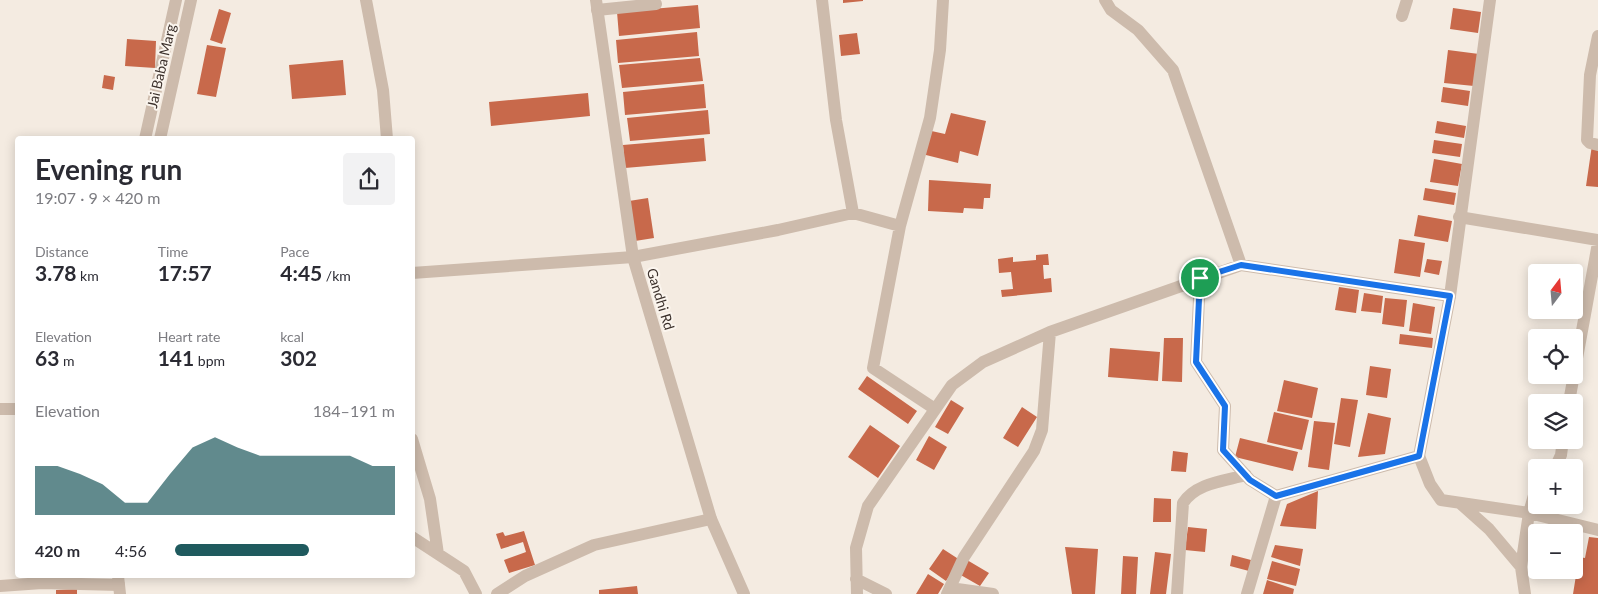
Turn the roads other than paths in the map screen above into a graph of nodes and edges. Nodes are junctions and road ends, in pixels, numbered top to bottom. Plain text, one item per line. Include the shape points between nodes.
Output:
1 (176, 0) edge
2 (192, 0) edge
3 (366, 0) edge
4 (822, 0) edge
5 (943, 0) edge
6 (1104, 0) edge
7 (1407, 0) edge
8 (1490, 0) edge
9 (656, 4) dead end
10 (597, 5) edge
11 (1402, 16) dead end
12 (1598, 36) edge
13 (146, 136) edge
14 (161, 136) edge
15 (387, 136) edge
16 (1598, 144) edge
17 (853, 213) junction
18 (1459, 217) junction
19 (900, 226) junction
20 (1598, 241) edge
21 (633, 257) junction
22 (1241, 265) junction
23 (415, 273) edge
24 (1595, 274) edge
25 (1200, 278) junction
26 (1450, 296) junction
27 (1050, 332) junction
28 (1571, 394) edge
29 (0, 409) edge
30 (15, 410) edge
31 (935, 410) junction
32 (415, 449) edge
33 (1419, 456) junction
34 (1246, 476) junction
35 (1276, 496) junction
36 (1460, 503) junction
37 (1528, 514) edge
38 (1529, 514) joint
39 (711, 519) junction
40 (1598, 530) edge
41 (415, 539) edge
42 (438, 554) junction
43 (1521, 567) junction
44 (856, 579) junction
45 (119, 585) edge
46 (0, 586) edge
47 (949, 591) edge
48 (476, 594) edge
49 (497, 594) edge
50 (744, 594) edge
51 (857, 594) edge
52 (886, 594) edge
53 (993, 594) edge
54 (1177, 594) edge
55 (1247, 594) edge
56 (1525, 594) edge

1 - 13 street, Jai Baba Marg
2 - 14 street, Jai Baba Marg
3 - 15 street via 383,90
4 - 17 street via 836,120
5 - 19 street via 930,118
6 - 22 street via 1111,10 1138,30 1173,70
7 - 11 street
8 - 18 street
9 - 10 street
10 - 21 street, Gandhi Rd
12 - 16 street via 1590,75 1587,140
17 - 19 street
17 - 21 street
18 - 20 street
18 - 26 street
19 - 31 street via 872,368
20 - 24 street
21 - 23 street
21 - 39 street, Gandhi Rd
22 - 25 street
22 - 26 street
24 - 28 street
25 - 27 street
25 - 34 street via 1196,362 1225,406 1223,450
26 - 33 street
27 - 31 street via 968,372 952,385
27 - 47 street via 1042,430 1034,451 964,557
29 - 30 street
31 - 44 street via 868,506 856,548
32 - 42 street via 430,499
33 - 35 street
33 - 36 street via 1430,484 1441,500
34 - 35 street
34 - 54 street via 1205,486 1189,494 1183,503
35 - 55 street
36 - 37 street
36 - 43 street via 1489,529
38 - 40 street
38 - 43 street
39 - 49 street via 594,545 525,576
39 - 50 street, Gandhi Rd
41 - 42 street
42 - 48 street via 464,571
43 - 56 street
44 - 51 street
44 - 52 street
45 - 46 street via 42,583
47 - 53 street

